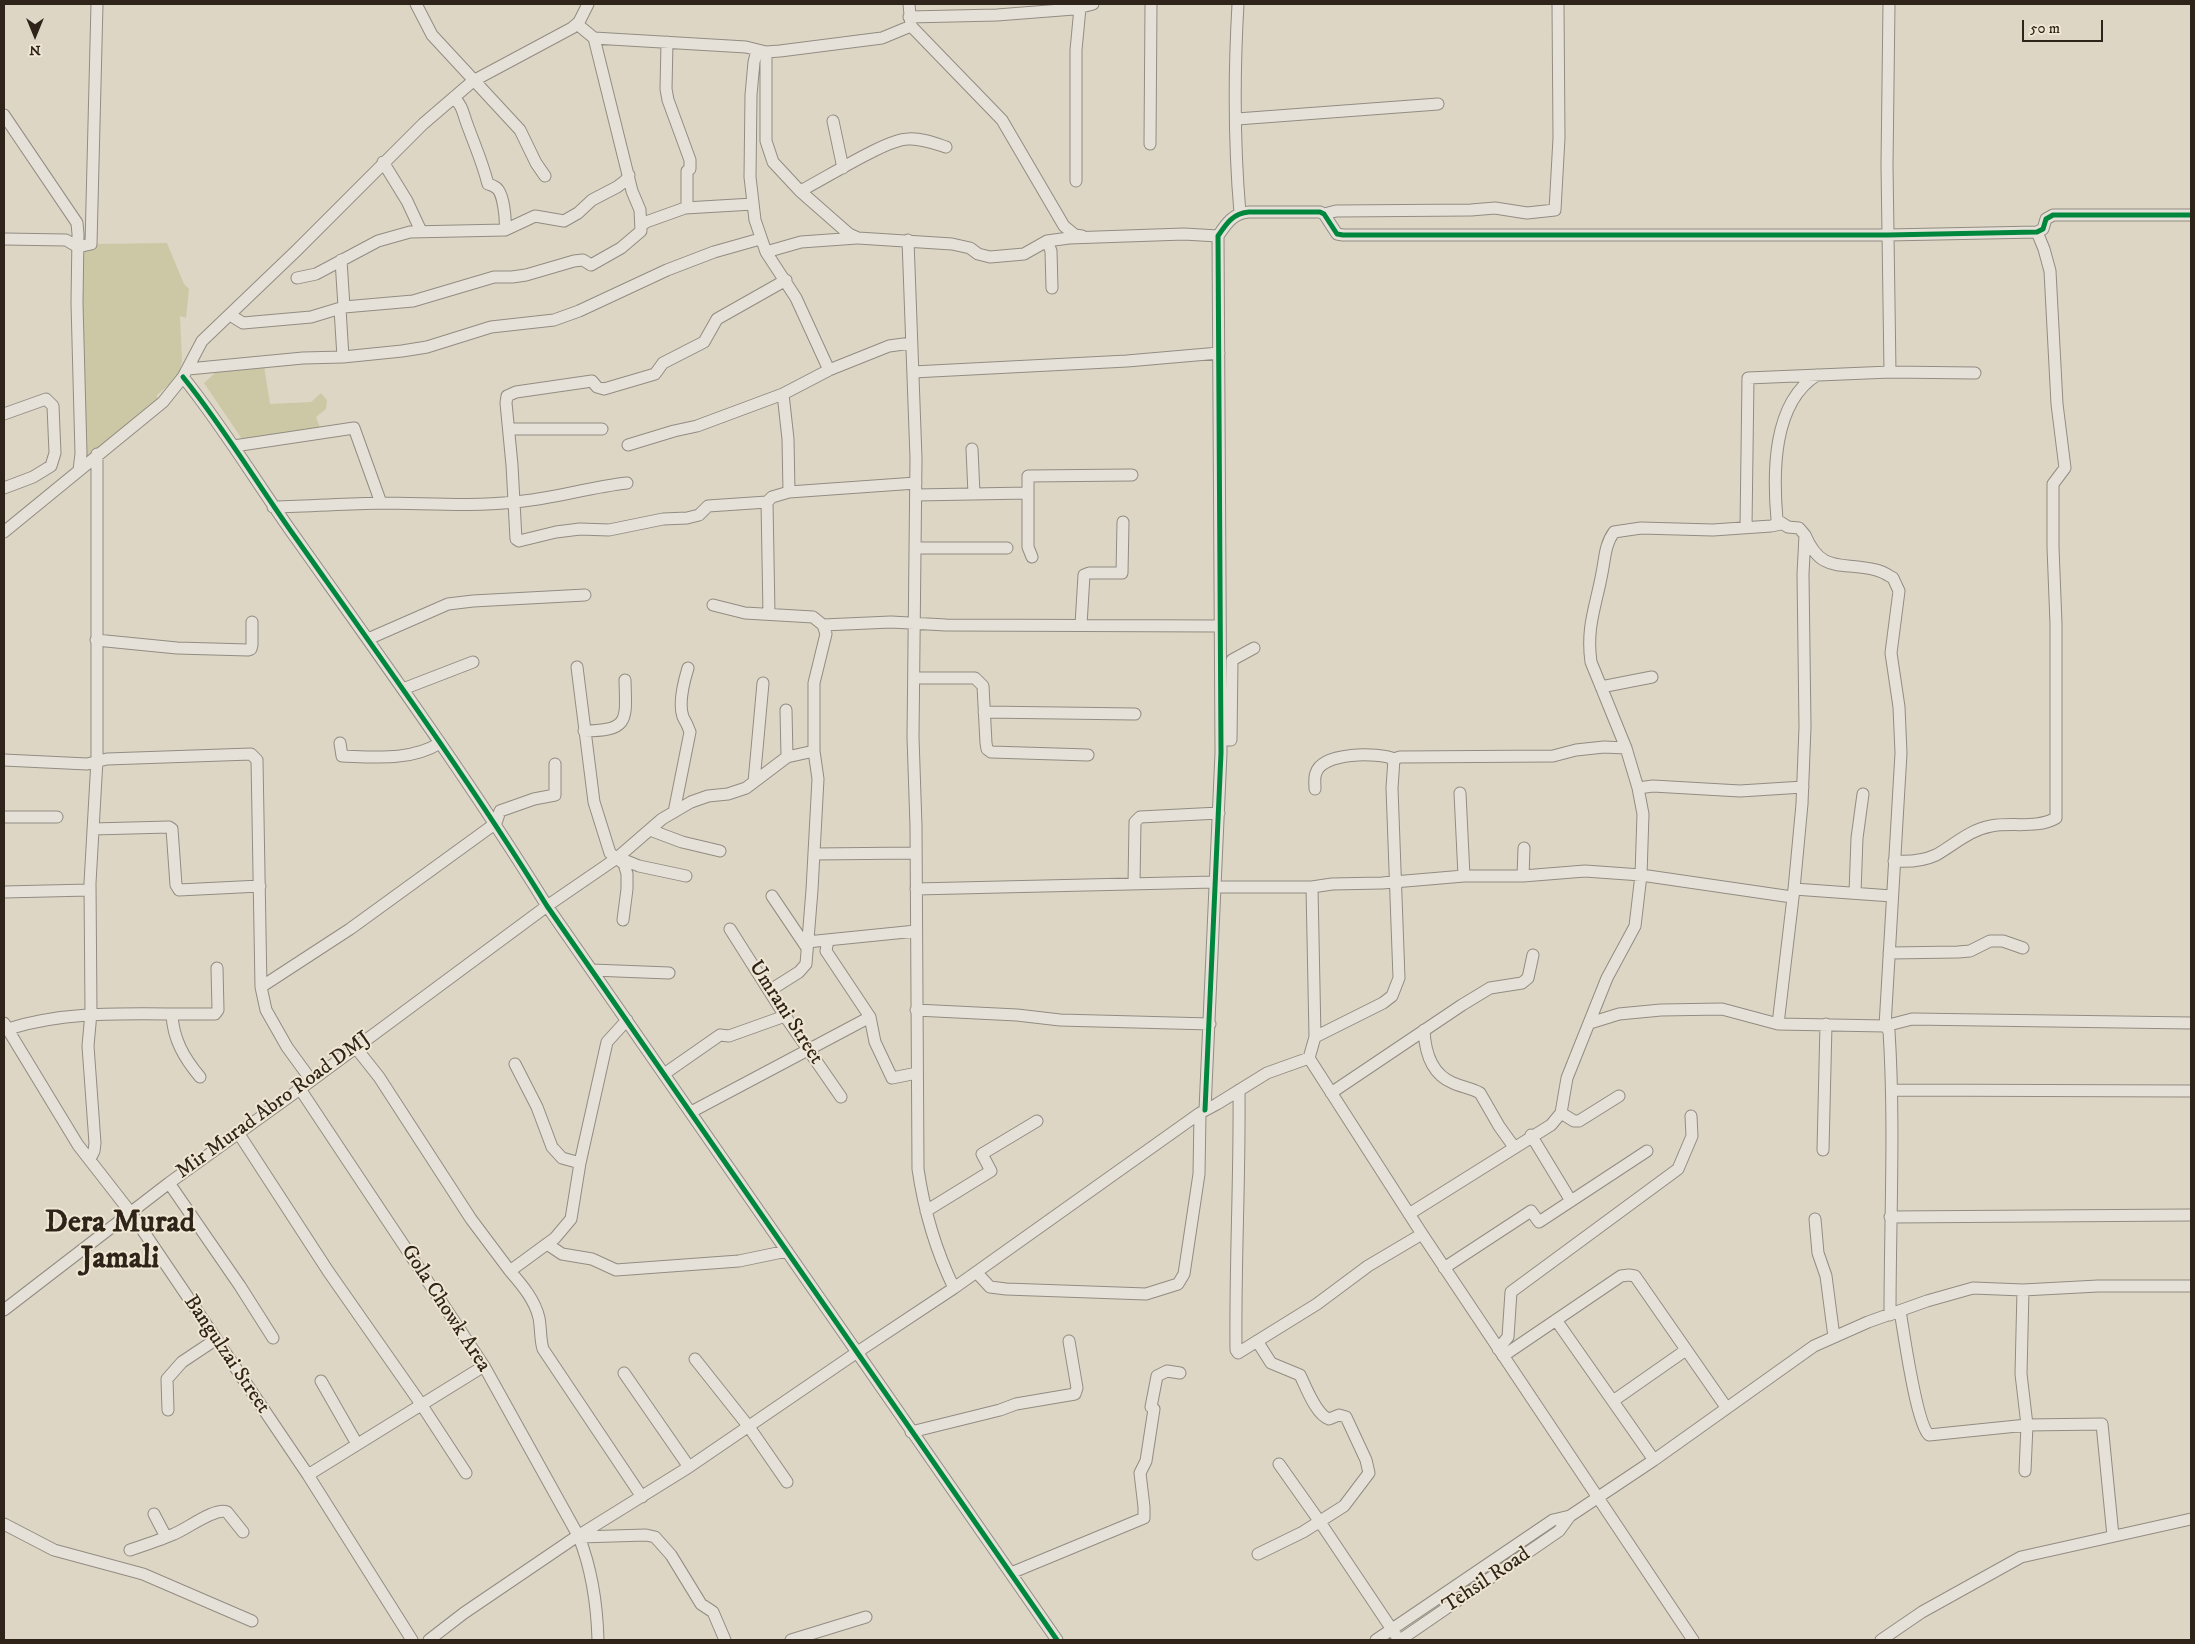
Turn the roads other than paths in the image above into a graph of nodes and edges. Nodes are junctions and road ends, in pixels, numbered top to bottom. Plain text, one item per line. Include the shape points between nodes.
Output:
1 (97, 4) edge
2 (416, 4) edge
3 (588, 4) edge
4 (909, 4) edge
5 (1093, 4) edge
6 (1151, 4) edge
7 (1238, 4) edge
8 (1558, 4) edge
9 (1889, 4) edge
10 (1076, 7) edge
11 (910, 22) junction
12 (577, 24) junction
13 (594, 38) junction
14 (667, 42) junction
15 (761, 51) junction
16 (473, 81) junction
17 (454, 96) junction
18 (1438, 104) dead end
19 (4, 115) edge
20 (1237, 119) junction
21 (833, 121) dead end
22 (1150, 144) dead end
23 (946, 147) dead end
24 (383, 162) junction
25 (843, 168) junction
26 (629, 175) junction
27 (545, 176) dead end
28 (1076, 181) dead end
29 (800, 191) junction
30 (754, 204) junction
31 (687, 208) junction
32 (1240, 213) junction
33 (2191, 215) edge
34 (1326, 217) junction
35 (642, 226) junction
36 (2042, 227) junction
37 (505, 230) junction
38 (421, 231) junction
39 (1888, 235) junction
40 (1218, 236) junction
41 (858, 238) junction
42 (4, 239) edge
43 (760, 239) junction
44 (908, 240) junction
45 (1047, 241) junction
46 (78, 246) junction
47 (766, 252) junction
48 (341, 260) junction
49 (297, 278) dead end
50 (786, 280) junction
51 (1052, 288) dead end
52 (342, 308) junction
53 (230, 315) junction
54 (911, 343) junction
55 (1219, 353) junction
56 (343, 357) junction
57 (829, 370) junction
58 (913, 372) junction
59 (1890, 372) junction
60 (186, 373) junction
61 (1975, 373) dead end
62 (1816, 375) junction
63 (783, 394) junction
64 (4, 414) edge
65 (509, 429) junction
66 (602, 429) dead end
67 (628, 445) dead end
68 (234, 446) junction
69 (972, 449) dead end
70 (97, 454) junction
71 (79, 470) junction
72 (1132, 474) dead end
73 (627, 483) dead end
74 (916, 483) junction
75 (4, 488) edge
76 (789, 492) junction
77 (974, 494) junction
78 (1028, 494) junction
79 (916, 495) junction
80 (515, 502) junction
81 (768, 502) junction
82 (381, 503) junction
83 (273, 507) junction
84 (1123, 522) dead end
85 (1781, 524) junction
86 (1746, 527) junction
87 (4, 532) edge
88 (1805, 535) junction
89 (916, 548) junction
90 (1007, 548) dead end
91 (1032, 557) dead end
92 (585, 595) dead end
93 (713, 605) dead end
94 (769, 614) junction
95 (252, 622) dead end
96 (915, 625) junction
97 (1082, 625) junction
98 (822, 626) junction
99 (1220, 626) junction
100 (368, 639) junction
101 (96, 640) junction
102 (1254, 648) dead end
103 (473, 662) dead end
104 (577, 668) dead end
105 (688, 668) dead end
106 (1652, 677) dead end
107 (914, 678) junction
108 (625, 680) dead end
109 (763, 683) dead end
110 (1601, 687) junction
111 (403, 689) junction
112 (786, 710) dead end
113 (984, 712) junction
114 (1135, 714) dead end
115 (584, 731) junction
116 (1221, 740) junction
117 (440, 742) junction
118 (340, 743) dead end
119 (1626, 748) junction
120 (814, 751) junction
121 (1088, 755) dead end
122 (787, 757) junction
123 (1394, 759) junction
124 (4, 760) edge
125 (97, 760) junction
126 (555, 764) dead end
127 (754, 782) junction
128 (1803, 787) junction
129 (1638, 788) junction
130 (1315, 789) dead end
131 (1460, 793) dead end
132 (1863, 794) dead end
133 (674, 812) junction
134 (1219, 813) junction
135 (4, 817) edge
136 (57, 817) dead end
137 (496, 822) junction
138 (93, 829) junction
139 (650, 830) junction
140 (1524, 848) dead end
141 (720, 851) dead end
142 (916, 853) junction
143 (814, 854) junction
144 (617, 858) junction
145 (1894, 861) junction
146 (1641, 875) junction
147 (686, 876) dead end
148 (1464, 876) junction
149 (1523, 876) junction
150 (1396, 882) junction
151 (1134, 884) junction
152 (1214, 884) junction
153 (260, 886) junction
154 (1312, 887) junction
155 (916, 889) junction
156 (90, 890) junction
157 (4, 892) edge
158 (1793, 893) junction
159 (1854, 894) junction
160 (772, 896) dead end
161 (1892, 896) junction
162 (547, 906) junction
163 (623, 920) dead end
164 (730, 929) dead end
165 (916, 931) junction
166 (828, 940) junction
167 (807, 945) junction
168 (2023, 948) dead end
169 (1889, 953) junction
170 (1533, 956) dead end
171 (217, 968) dead end
172 (592, 970) junction
173 (669, 973) dead end
174 (261, 987) junction
175 (769, 991) junction
176 (916, 1010) junction
177 (91, 1013) junction
178 (172, 1014) junction
179 (785, 1016) junction
180 (870, 1017) junction
181 (627, 1020) junction
182 (1590, 1023) junction
183 (2191, 1023) edge
184 (1210, 1024) junction
185 (1778, 1024) junction
186 (1826, 1024) junction
187 (6, 1026) edge
188 (1885, 1026) junction
189 (1424, 1030) junction
190 (1315, 1037) junction
191 (356, 1048) junction
192 (810, 1051) junction
193 (1309, 1058) junction
194 (515, 1064) dead end
195 (917, 1073) junction
196 (664, 1074) junction
197 (200, 1077) dead end
198 (311, 1080) junction
199 (300, 1090) junction
200 (1239, 1090) junction
201 (1893, 1090) junction
202 (2191, 1091) edge
203 (1331, 1093) junction
204 (1619, 1096) dead end
205 (841, 1097) dead end
206 (1203, 1111) junction
207 (690, 1112) junction
208 (1561, 1113) junction
209 (1691, 1116) dead end
210 (1037, 1121) dead end
211 (239, 1134) junction
212 (1531, 1135) junction
213 (1514, 1146) junction
214 (1823, 1150) dead end
215 (1647, 1151) dead end
216 (90, 1159) junction
217 (580, 1163) junction
218 (169, 1182) junction
219 (1571, 1201) junction
220 (926, 1211) junction
221 (131, 1213) junction
222 (1409, 1214) junction
223 (2191, 1214) edge
224 (1890, 1217) junction
225 (1815, 1219) dead end
226 (1422, 1234) junction
227 (547, 1244) junction
228 (787, 1251) junction
229 (1444, 1268) junction
230 (510, 1271) junction
231 (977, 1273) junction
232 (2191, 1286) edge
233 (954, 1288) junction
234 (2023, 1290) junction
235 (4, 1310) edge
236 (1895, 1313) junction
237 (1556, 1320) junction
238 (1834, 1337) junction
239 (273, 1338) dead end
240 (215, 1340) junction
241 (1069, 1340) dead end
242 (1257, 1341) junction
243 (1686, 1350) junction
244 (1501, 1352) junction
245 (856, 1353) junction
246 (695, 1359) dead end
247 (484, 1366) junction
248 (624, 1374) dead end
249 (1180, 1374) dead end
250 (321, 1381) dead end
251 (1613, 1401) junction
252 (421, 1404) junction
253 (1726, 1407) junction
254 (168, 1410) dead end
255 (2027, 1425) junction
256 (749, 1428) junction
257 (911, 1432) junction
258 (357, 1444) junction
259 (1654, 1460) junction
260 (1279, 1464) dead end
261 (689, 1468) junction
262 (2025, 1472) dead end
263 (466, 1473) dead end
264 (308, 1475) junction
265 (787, 1482) dead end
266 (642, 1497) junction
267 (1596, 1498) junction
268 (154, 1514) dead end
269 (1570, 1516) junction
270 (2191, 1519) edge
271 (1320, 1522) junction
272 (4, 1524) edge
273 (244, 1532) dead end
274 (2113, 1536) junction
275 (166, 1537) junction
276 (576, 1538) junction
277 (130, 1550) dead end
278 (1258, 1554) dead end
279 (1011, 1573) junction
280 (866, 1617) dead end
281 (252, 1621) dead end
282 (1393, 1629) junction
283 (412, 1640) edge
284 (429, 1640) edge
285 (598, 1640) edge
286 (725, 1640) edge
287 (791, 1640) edge
288 (1057, 1640) edge
289 (1376, 1640) edge
290 (1399, 1640) edge
291 (1693, 1640) edge
292 (1881, 1640) edge

1 - 46 street via 92,240 91,244
2 - 16 street via 432,35
3 - 12 street
4 - 11 street
5 - 10 street
6 - 22 street
7 - 20 street via 1235,44
8 - 34 street via 1559,138 1555,210 1527,213 1495,208 1336,211
9 - 39 street
10 - 11 street
10 - 28 street
11 - 15 street via 882,38
11 - 40 street via 1002,120 1064,226 1075,235 1206,228
12 - 13 street
12 - 16 street
13 - 14 street
13 - 26 street
14 - 15 street
14 - 31 street via 666,90 690,160
15 - 29 street via 769,152 773,162
15 - 30 street via 754,62 751,95 750,177
16 - 17 street
16 - 27 street via 520,130
17 - 24 street
17 - 37 street via 464,109 488,184 495,187 500,196
18 - 20 street
19 - 46 street via 77,223
20 - 32 street via 1236,174
21 - 25 street
23 - 25 street via 927,140 906,138
24 - 38 street
24 - 53 street
25 - 29 street
26 - 35 street
26 - 37 street via 621,184 564,221 535,216
29 - 41 street via 849,234
30 - 31 street
30 - 43 street
31 - 35 street
32 - 34 street via 1310,212
32 - 40 street
33 - 36 street via 2053,215
34 - 39 street via 1334,231 1343,235
35 - 52 street via 634,238 591,264 581,260 526,275 494,277 413,301
36 - 39 street
36 - 145 street via 2050,271 2057,404 2065,468 2053,484 2056,818 2036,824 1990,826 1936,855 1912,862
37 - 38 street
38 - 48 street via 385,239
39 - 59 street
40 - 45 street via 1149,235
40 - 55 street
41 - 44 street
41 - 47 street via 801,242
42 - 46 street via 66,240
43 - 47 street
43 - 56 street via 667,270 554,320 491,327 427,347
44 - 45 street via 952,244 990,257 1024,254
44 - 54 street
45 - 51 street via 1051,251
46 - 71 street
47 - 50 street
48 - 49 street via 316,274
48 - 52 street
50 - 57 street
50 - 65 street via 717,319 704,342 663,363 655,374 604,389 592,382 507,396
52 - 53 street via 311,317 243,323
52 - 56 street
53 - 60 street via 202,341
54 - 57 street via 888,346
54 - 58 street
55 - 58 street via 1099,363
55 - 99 street
56 - 60 street via 303,358
57 - 63 street
58 - 74 street
59 - 61 street
59 - 62 street
60 - 68 street
60 - 70 street via 163,402
62 - 85 street via 1805,382 1795,396 1782,428 1775,458 1777,520
62 - 86 street via 1748,378
63 - 67 street via 697,426
63 - 76 street
64 - 75 street via 46,400 53,406 55,454 51,466 33,478
65 - 66 street
65 - 80 street
68 - 82 street via 354,428
68 - 83 street
69 - 77 street
70 - 71 street
70 - 101 street
71 - 87 street
72 - 78 street via 1028,476
73 - 80 street
74 - 76 street
74 - 79 street
76 - 81 street via 772,497
77 - 78 street
77 - 79 street
78 - 91 street via 1028,547
79 - 89 street
80 - 81 street via 516,539 519,541 556,532 609,530 662,519 688,518 699,515 708,506
80 - 82 street via 460,505
81 - 94 street
82 - 83 street
83 - 100 street
84 - 97 street via 1122,572 1084,575
85 - 86 street
85 - 88 street via 1799,528
86 - 110 street via 1713,530 1641,528 1614,532 1608,540 1590,620 1591,662
88 - 128 street
88 - 145 street via 1811,550 1820,558 1835,566 1877,570 1893,578 1899,592 1891,652 1899,707 1901,753
89 - 90 street
89 - 96 street
92 - 100 street via 448,604
93 - 94 street via 745,613
94 - 98 street via 813,617
95 - 101 street via 252,645 248,650 177,648
96 - 97 street
96 - 98 street via 891,622
96 - 107 street
97 - 99 street
98 - 120 street via 826,634 814,683
99 - 116 street
100 - 111 street
101 - 125 street
102 - 116 street via 1232,660 1231,740
103 - 111 street
104 - 115 street
105 - 133 street via 681,706 690,732
106 - 110 street
107 - 113 street via 975,678 983,686
107 - 142 street
108 - 115 street via 626,704 620,724 614,730
109 - 127 street
110 - 119 street
111 - 117 street
112 - 122 street
113 - 114 street
113 - 121 street via 987,749 991,752
115 - 144 street via 594,802 610,853
116 - 134 street
117 - 118 street via 429,749 393,757 342,756
117 - 137 street
119 - 123 street via 1576,750 1553,756
119 - 129 street
120 - 122 street
120 - 143 street via 818,779
122 - 127 street, Mir Murad Abro Road DMJ
123 - 130 street via 1356,755 1330,760 1315,773
123 - 150 street
124 - 125 street via 87,764
125 - 138 street
125 - 153 street via 251,754 257,760
126 - 137 street via 555,795 500,811
127 - 133 street, Mir Murad Abro Road DMJ via 728,794 690,802
128 - 129 street via 1740,791
128 - 158 street
129 - 146 street via 1643,814
131 - 148 street
132 - 159 street
133 - 139 street, Mir Murad Abro Road DMJ
134 - 151 street via 1140,817 1135,822
134 - 152 street
135 - 136 street
137 - 162 street
137 - 174 street via 350,929
138 - 153 street via 172,829 179,890
138 - 156 street
139 - 141 street
139 - 144 street, Mir Murad Abro Road DMJ
140 - 149 street
142 - 143 street
142 - 155 street
143 - 167 street
144 - 147 street
144 - 162 street, Mir Murad Abro Road DMJ
144 - 163 street via 624,864 627,874
145 - 161 street
146 - 149 street via 1585,871
146 - 158 street
146 - 182 street via 1635,926 1607,978
148 - 149 street
148 - 150 street
150 - 154 street
150 - 190 street via 1399,978 1392,996
151 - 152 street
151 - 155 street
152 - 154 street
152 - 184 street
153 - 174 street
154 - 190 street
155 - 165 street
156 - 157 street
156 - 177 street
158 - 159 street
158 - 185 street
159 - 161 street
160 - 167 street
161 - 169 street
162 - 172 street
162 - 191 street, Mir Murad Abro Road DMJ
164 - 175 street, Umrani Street
165 - 166 street
165 - 176 street
166 - 167 street
166 - 180 street via 826,951
167 - 175 street via 806,964
168 - 169 street via 2003,941 1990,941 1970,951
169 - 188 street
170 - 189 street via 1528,978 1522,983 1490,988
171 - 178 street via 218,1013
172 - 173 street
172 - 181 street
174 - 198 street via 266,1010
175 - 179 street, Umrani Street
176 - 184 street via 1060,1020
176 - 195 street
177 - 178 street
177 - 187 street
177 - 216 street via 88,1046 95,1143
178 - 197 street via 173,1032 188,1063
179 - 192 street, Umrani Street
179 - 196 street via 730,1036 720,1035
180 - 192 street
180 - 195 street via 875,1042 892,1078
181 - 196 street
181 - 217 street via 607,1042
182 - 185 street via 1619,1014 1722,1009
182 - 208 street via 1567,1078
183 - 188 street via 1912,1019
184 - 206 street
185 - 186 street
186 - 188 street
186 - 214 street
187 - 216 street, Bangulzai Street
188 - 201 street via 1889,1031
189 - 203 street
189 - 213 street via 1431,1066 1451,1083 1480,1093
190 - 193 street
191 - 198 street, Mir Murad Abro Road DMJ
191 - 230 street via 379,1077 471,1219
192 - 205 street, Umrani Street
192 - 207 street
193 - 200 street via 1267,1072
193 - 203 street
194 - 217 street via 537,1107 552,1147 562,1158
195 - 220 street via 918,1169
196 - 207 street
198 - 199 street, Mir Murad Abro Road DMJ
199 - 211 street, Mir Murad Abro Road DMJ
199 - 247 street, Gola Chowk Area
200 - 206 street
200 - 242 street via 1236,1350 1241,1353
201 - 202 street
201 - 224 street
203 - 222 street
204 - 208 street via 1579,1121 1574,1122
206 - 231 street
206 - 231 street via 1199,1174 1184,1274 1178,1284 1146,1294 1006,1289 990,1287
207 - 228 street
208 - 212 street via 1551,1125
209 - 244 street via 1692,1136 1678,1168 1510,1292 1508,1337
210 - 220 street via 982,1154 991,1171
211 - 218 street, Mir Murad Abro Road DMJ
211 - 252 street via 328,1271
212 - 213 street
212 - 219 street
213 - 222 street
215 - 219 street
216 - 221 street, Bangulzai Street
217 - 227 street via 571,1219
218 - 221 street, Mir Murad Abro Road DMJ
218 - 239 street
219 - 229 street via 1539,1222 1531,1211
220 - 233 street
221 - 235 street, Mir Murad Abro Road DMJ
221 - 240 street, Bangulzai Street
222 - 226 street
223 - 224 street
224 - 236 street
225 - 238 street
226 - 229 street
226 - 242 street via 1368,1266 1317,1304
227 - 228 street via 562,1254 592,1259 616,1270 739,1261
227 - 230 street
228 - 245 street
229 - 244 street
230 - 266 street via 535,1306 543,1349
231 - 233 street
232 - 234 street
233 - 245 street
234 - 236 street via 1972,1288
234 - 255 street via 2021,1374
236 - 238 street
236 - 255 street via 1925,1431 1930,1434
237 - 243 street via 1621,1276 1635,1276
237 - 244 street
237 - 251 street
238 - 253 street via 1814,1346
240 - 254 street via 182,1362 167,1379
240 - 264 street, Bangulzai Street
241 - 257 street via 1078,1388 1075,1394 1016,1404
242 - 271 street via 1271,1363 1300,1375 1325,1418 1346,1417 1366,1460 1369,1473 1362,1484 1344,1506
243 - 251 street
243 - 253 street
244 - 267 street
245 - 256 street
245 - 257 street
246 - 256 street
247 - 252 street
247 - 276 street, Gola Chowk Area
248 - 261 street
249 - 279 street via 1168,1371 1156,1376 1146,1461 1140,1473 1144,1518
250 - 258 street
251 - 259 street
252 - 258 street
252 - 263 street
253 - 259 street
255 - 262 street
255 - 274 street via 2102,1424
256 - 261 street
256 - 265 street
257 - 279 street
258 - 264 street
259 - 267 street
260 - 271 street
261 - 266 street
264 - 283 street, Bangulzai Street
266 - 276 street
267 - 269 street
267 - 291 street
268 - 275 street
269 - 282 street via 1553,1520
269 - 290 street, Tehsil Road via 1559,1531
270 - 274 street
271 - 278 street
271 - 282 street
272 - 281 street via 54,1550 143,1574
273 - 275 street via 225,1510
274 - 292 street via 2021,1557 1922,1612
275 - 277 street
276 - 284 street
276 - 285 street, Gola Chowk Area via 588,1561 594,1588
276 - 286 street via 655,1537 671,1555 701,1604 713,1612
279 - 288 street
280 - 287 street
282 - 289 street
282 - 290 street

